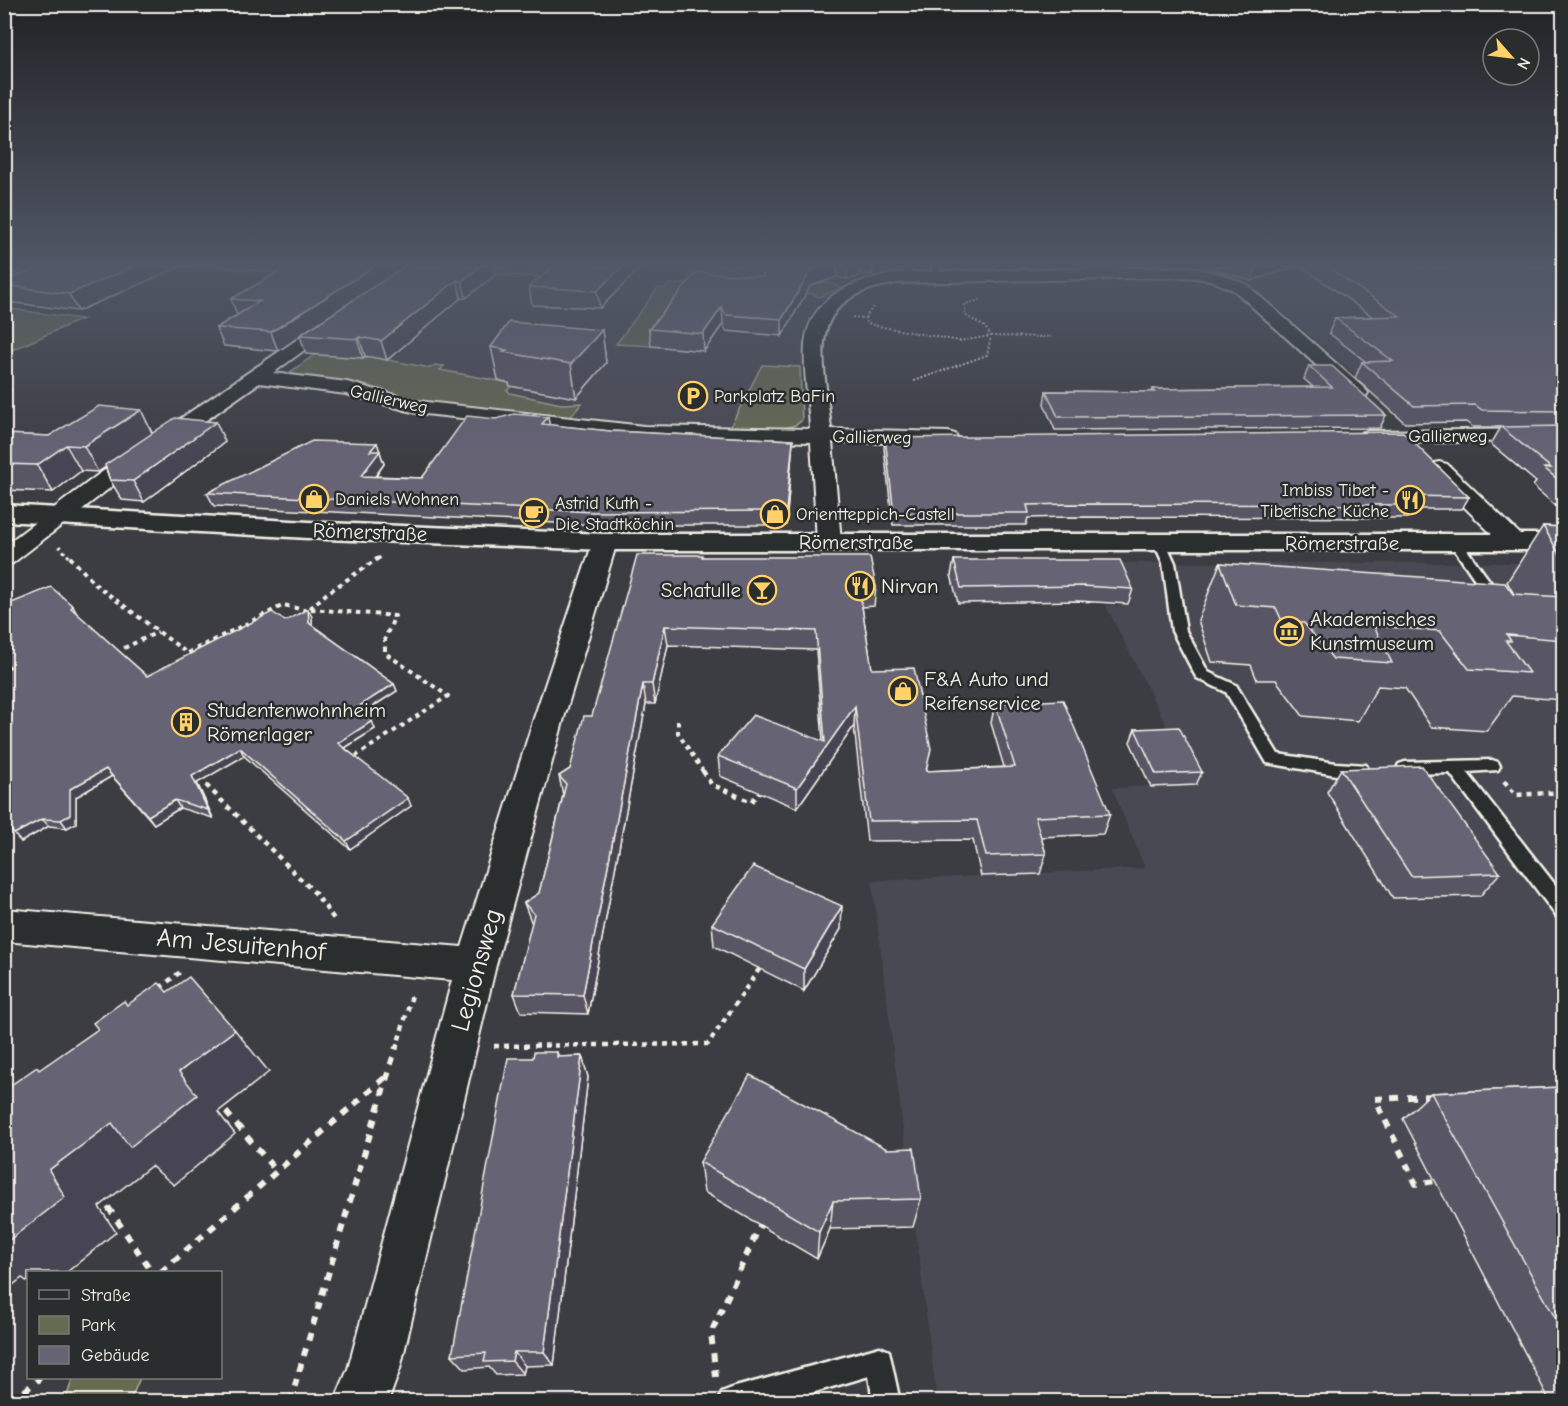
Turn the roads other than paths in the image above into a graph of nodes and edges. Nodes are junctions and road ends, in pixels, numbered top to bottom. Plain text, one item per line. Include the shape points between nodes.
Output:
1 (322, 332) edge
2 (817, 332) edge
3 (1289, 332) edge
4 (257, 377) junction
5 (1374, 408) edge
6 (1390, 422) dead end
7 (1563, 435) edge
8 (821, 436) junction
9 (1406, 436) junction
10 (1347, 437) edge
11 (962, 438) edge
12 (4, 513) edge
13 (58, 516) junction
14 (605, 542) junction
15 (829, 542) junction
16 (1514, 542) junction
17 (1563, 542) edge
18 (1160, 543) junction
19 (1456, 543) junction
20 (4, 558) edge
21 (1499, 604) edge
22 (1492, 766) dead end
23 (1454, 767) junction
24 (1563, 911) edge
25 (4, 925) edge
26 (476, 965) junction
27 (725, 1396) edge
28 (361, 1401) edge
29 (887, 1401) edge

1 - 4 street
2 - 8 street via 814,346
3 - 5 street
4 - 8 street, Gallierweg via 347,388 416,407 644,432
4 - 13 street
6 - 9 street
7 - 9 street, Gallierweg
8 - 11 street, Gallierweg
8 - 15 street
9 - 10 street, Gallierweg
9 - 16 street
12 - 13 street, Römerstraße
13 - 14 street, Römerstraße
13 - 20 street
14 - 15 street, Römerstraße
14 - 26 street, Legionsweg
15 - 18 street, Römerstraße
16 - 17 street, Römerstraße
16 - 19 street, Römerstraße
18 - 19 street, Römerstraße
18 - 23 lane via 1169,563 1179,631 1202,675 1231,689 1273,759 1336,769
19 - 21 lane
22 - 23 lane
23 - 24 lane
25 - 26 street, Am Jesuitenhof
26 - 28 street, Legionsweg via 376,1357
27 - 29 lane via 880,1360

